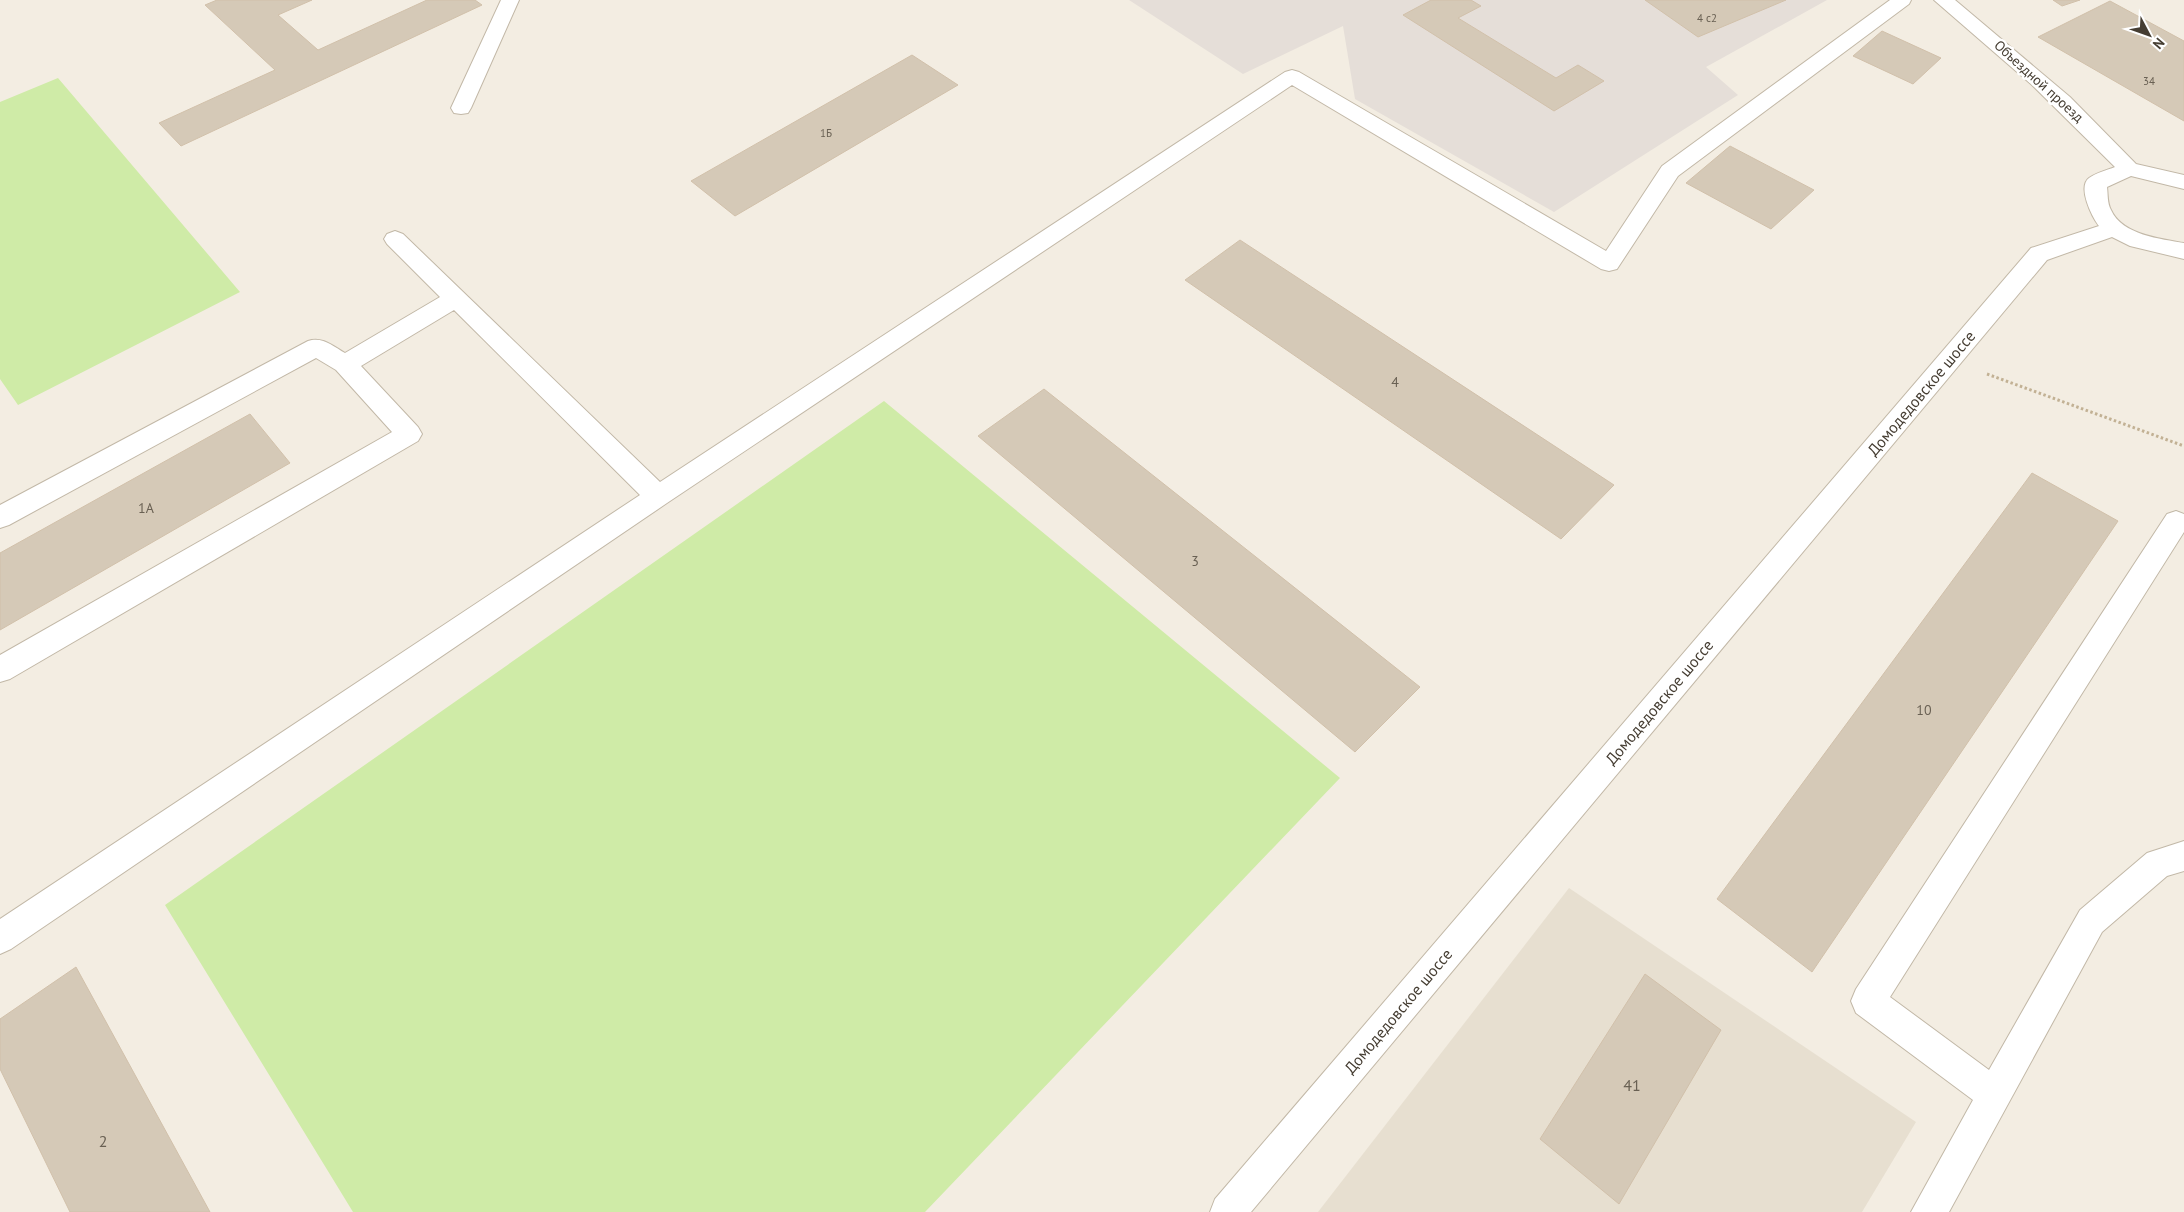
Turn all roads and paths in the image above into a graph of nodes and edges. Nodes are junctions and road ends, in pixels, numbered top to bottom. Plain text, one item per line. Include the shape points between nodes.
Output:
1 (510, 0) edge
2 (1902, 0) edge
3 (1943, 0) edge
4 (461, 108) dead end
5 (2129, 169) junction
6 (2184, 182) edge
7 (2115, 228) junction
8 (395, 239) dead end
9 (2184, 251) edge
10 (456, 298) junction
11 (1949, 360) junction
12 (345, 364) junction
13 (2184, 446) edge
14 (658, 496) junction
15 (0, 517) edge
16 (2176, 522) dead end
17 (0, 670) edge
18 (2184, 856) edge
19 (0, 938) edge
20 (1995, 1095) junction
21 (1228, 1212) edge
22 (1928, 1212) edge

1 - 4 street
2 - 14 street via 1670,171 1609,263 1292,76
3 - 5 street, Объездной проезд via 1997,42 2080,117
5 - 6 street
5 - 7 street via 2096,183 2100,213
7 - 9 street via 2141,242
7 - 11 street, Домодедовское шоссе via 2039,254
8 - 10 street
10 - 12 street
10 - 14 street
11 - 13 path
11 - 21 street, Домодедовское шоссе
12 - 15 street via 316,347
12 - 17 street via 409,434
14 - 19 street
16 - 20 street via 1868,1001
18 - 20 street via 2158,864 2091,921
20 - 22 street

